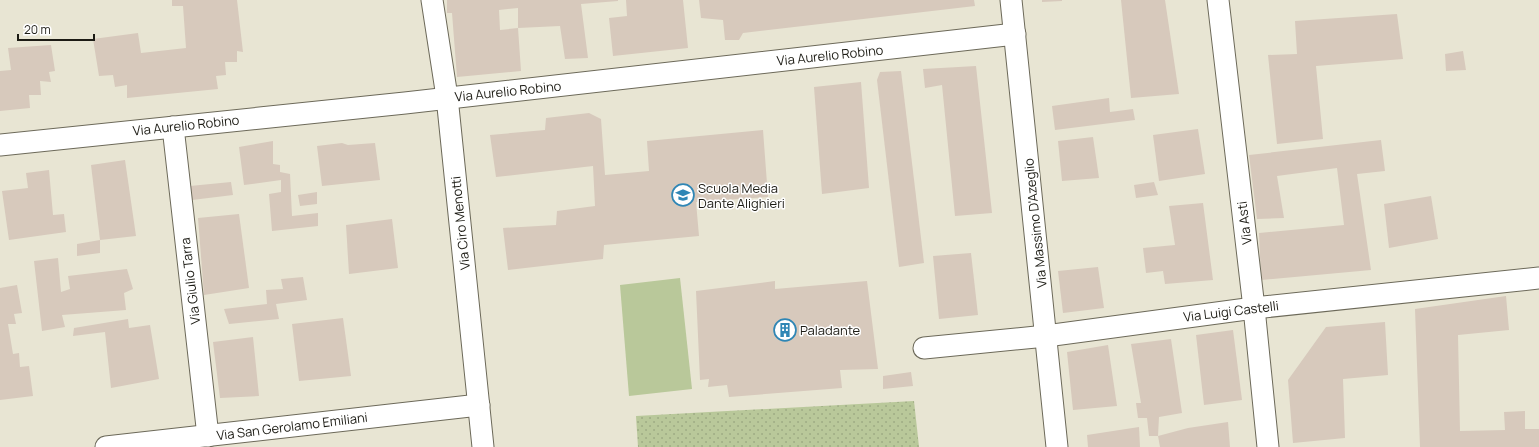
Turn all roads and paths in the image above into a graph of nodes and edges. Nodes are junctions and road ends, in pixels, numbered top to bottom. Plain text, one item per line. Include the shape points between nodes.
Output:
1 (432, 0) edge
2 (1011, 0) edge
3 (1218, 0) edge
4 (1015, 34) junction
5 (447, 97) junction
6 (173, 127) junction
7 (0, 145) edge
8 (1539, 278) edge
9 (1254, 308) junction
10 (1046, 336) junction
11 (924, 348) dead end
12 (479, 405) junction
13 (208, 436) junction
14 (106, 447) edge
15 (483, 447) edge
16 (1057, 447) edge
17 (1268, 447) edge

1 - 5 street, Via Ciro Menotti
2 - 4 street, Via Massimo D'Azeglio
3 - 9 street, Via Asti
4 - 5 street, Via Aurelio Robino
4 - 10 street, Via Massimo D'Azeglio
5 - 6 street, Via Aurelio Robino
5 - 12 street, Via Ciro Menotti
6 - 7 street, Via Aurelio Robino
6 - 13 street, Via Giulio Tarra
8 - 9 street, Via Luigi Castelli
9 - 10 street, Via Luigi Castelli
9 - 17 street, Via Asti
10 - 11 street, Via Luigi Castelli
10 - 16 street, Via Massimo D'Azeglio
12 - 13 street, Via San Gerolamo Emiliani
12 - 15 street, Via Ciro Menotti
13 - 14 street, Via San Gerolamo Emiliani

